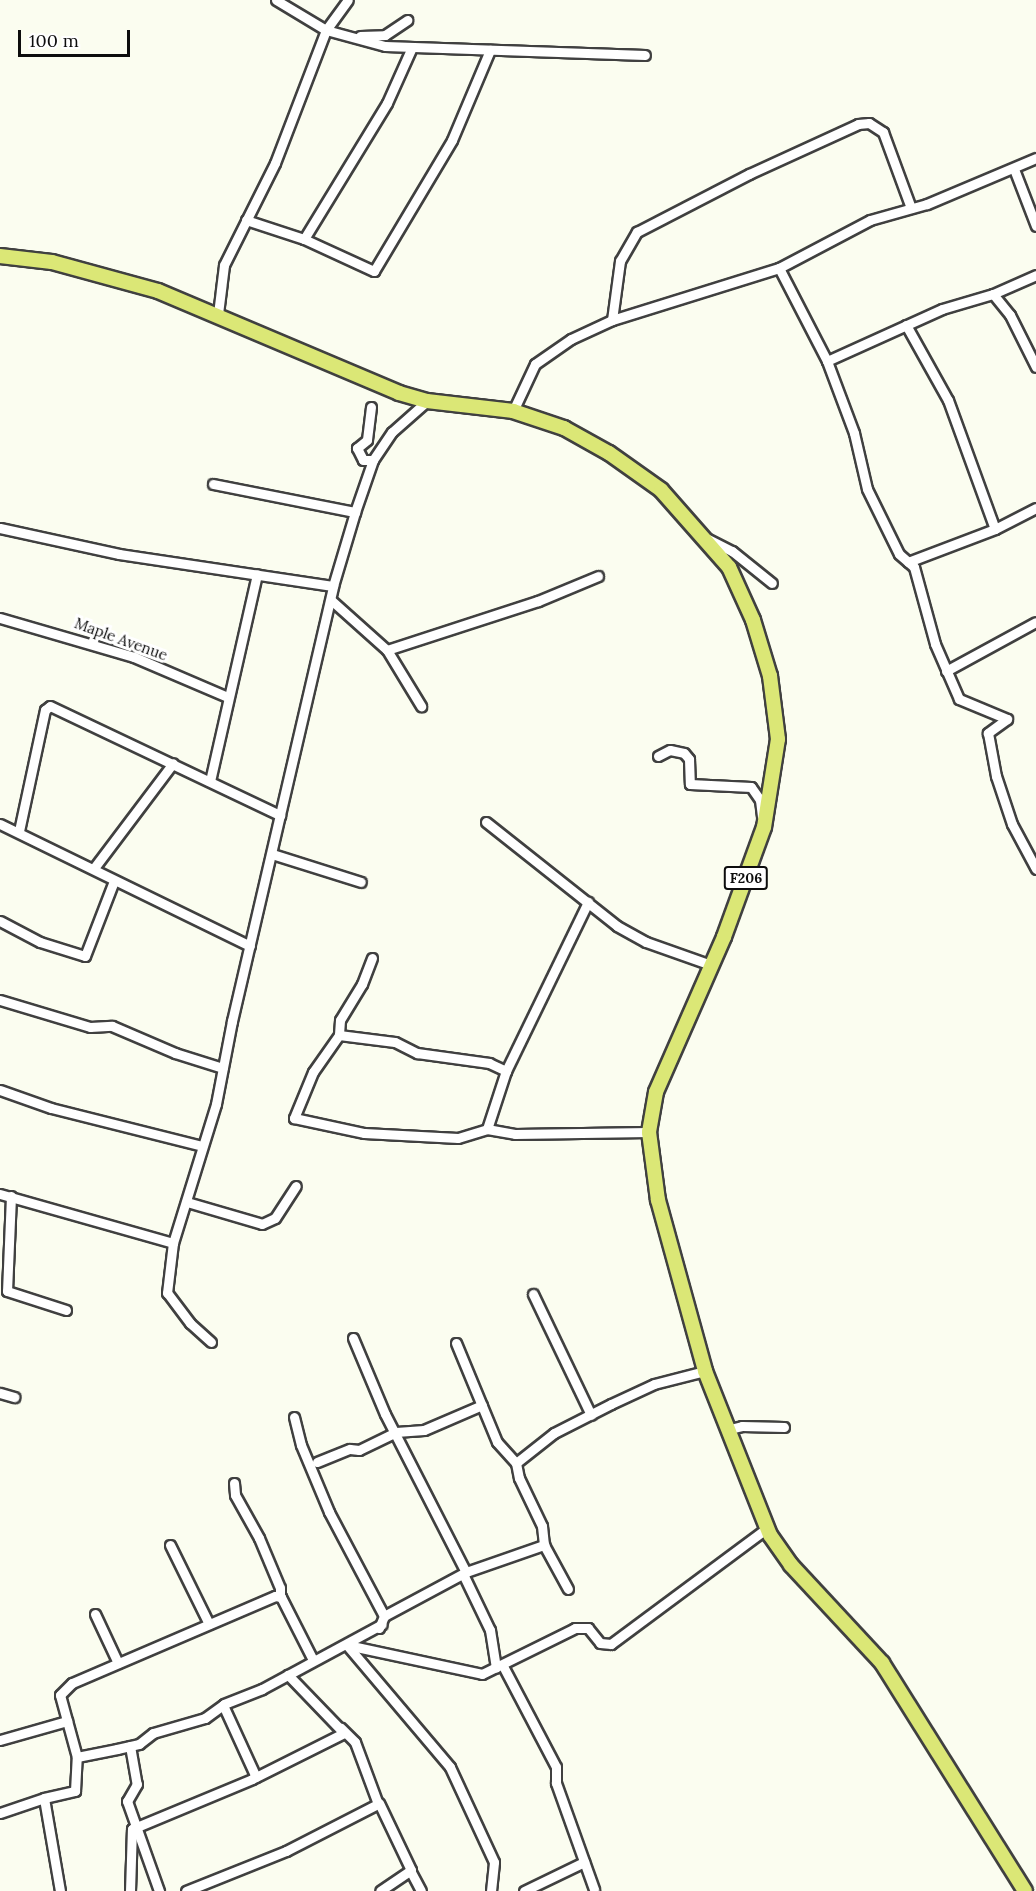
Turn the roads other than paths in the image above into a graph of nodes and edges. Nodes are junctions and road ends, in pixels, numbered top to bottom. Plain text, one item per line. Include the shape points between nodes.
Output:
1 (276, 0) edge
2 (348, 0) edge
3 (407, 20) dead end
4 (329, 31) junction
5 (412, 47) junction
6 (490, 50) junction
7 (645, 55) dead end
8 (1036, 158) edge
9 (1014, 169) junction
10 (911, 208) junction
11 (246, 220) junction
12 (1036, 226) edge
13 (304, 239) junction
14 (0, 256) edge
15 (779, 268) junction
16 (1036, 275) edge
17 (993, 294) junction
18 (218, 314) junction
19 (612, 320) junction
20 (906, 325) junction
21 (827, 361) junction
22 (1036, 368) edge
23 (427, 400) junction
24 (371, 407) dead end
25 (513, 411) junction
26 (373, 460) junction
27 (213, 484) dead end
28 (1036, 508) edge
29 (355, 512) junction
30 (0, 528) edge
31 (995, 529) junction
32 (706, 538) junction
33 (908, 562) junction
34 (257, 574) junction
35 (598, 576) dead end
36 (772, 584) dead end
37 (333, 586) junction
38 (331, 600) junction
39 (0, 618) edge
40 (1036, 622) edge
41 (387, 650) junction
42 (946, 671) junction
43 (228, 697) junction
44 (421, 706) dead end
45 (658, 756) dead end
46 (173, 763) junction
47 (210, 781) junction
48 (280, 815) junction
49 (486, 822) dead end
50 (0, 824) edge
51 (764, 827) junction
52 (19, 831) junction
53 (272, 854) junction
54 (94, 868) junction
55 (1036, 869) edge
56 (114, 881) junction
57 (361, 882) dead end
58 (588, 902) junction
59 (0, 921) edge
60 (250, 946) junction
61 (372, 957) dead end
62 (711, 965) junction
63 (0, 1000) edge
64 (339, 1035) junction
65 (224, 1068) junction
66 (506, 1071) junction
67 (0, 1090) edge
68 (487, 1129) junction
69 (649, 1132) junction
70 (202, 1146) junction
71 (296, 1186) dead end
72 (0, 1194) edge
73 (11, 1196) junction
74 (187, 1203) junction
75 (173, 1243) junction
76 (533, 1294) dead end
77 (66, 1311) dead end
78 (352, 1338) dead end
79 (211, 1342) dead end
80 (456, 1343) dead end
81 (705, 1371) junction
82 (0, 1393) edge
83 (14, 1397) dead end
84 (482, 1405) junction
85 (591, 1414) junction
86 (294, 1417) dead end
87 (784, 1427) dead end
88 (730, 1430) junction
89 (396, 1432) junction
90 (316, 1462) dead end
91 (516, 1462) junction
92 (234, 1483) dead end
93 (767, 1528) junction
94 (170, 1545) dead end
95 (544, 1545) junction
96 (465, 1573) junction
97 (568, 1589) dead end
98 (280, 1596) junction
99 (95, 1614) dead end
100 (383, 1620) junction
101 (209, 1624) junction
102 (347, 1645) junction
103 (313, 1660) junction
104 (118, 1663) junction
105 (499, 1667) junction
106 (288, 1676) junction
107 (223, 1705) junction
108 (67, 1722) junction
109 (0, 1740) edge
110 (130, 1746) junction
111 (77, 1757) junction
112 (256, 1777) junction
113 (44, 1798) junction
114 (379, 1803) junction
115 (0, 1813) edge
116 (136, 1828) junction
117 (584, 1862) junction
118 (411, 1872) junction
119 (594, 1889) dead end
120 (60, 1891) edge
121 (130, 1891) edge
122 (159, 1891) edge
123 (186, 1891) edge
124 (380, 1891) edge
125 (421, 1891) edge
126 (490, 1891) edge
127 (524, 1891) edge
128 (1025, 1891) edge

1 - 4 street
2 - 4 street
3 - 4 street via 382,36 335,38
4 - 5 street via 376,45
4 - 11 street via 275,164
5 - 6 street
5 - 13 street via 387,103
6 - 7 street
6 - 13 street via 452,140 374,271
8 - 9 street
9 - 10 street
9 - 12 street
10 - 15 street via 870,220
10 - 19 street via 883,132 869,123 858,124 748,174 637,232 620,261
11 - 13 street
11 - 18 street via 224,265
14 - 18 main road, F206 via 96,272
15 - 19 street
15 - 21 street
16 - 17 street
17 - 20 street
17 - 22 street via 1010,315
18 - 23 main road, F206 via 366,381
19 - 25 street via 572,339 535,364
20 - 21 street
20 - 31 street via 948,400
21 - 33 street via 855,433 867,489 899,554
23 - 25 main road, F206
23 - 26 street via 392,432
24 - 26 street via 367,440 357,448 363,460
25 - 32 main road, F206 via 564,428 609,453 661,490
26 - 29 street
27 - 29 street
28 - 31 street
29 - 37 street
30 - 34 street via 119,554
31 - 33 street
32 - 36 street via 732,551
32 - 51 main road, F206 via 729,567 753,620 770,676 778,739
33 - 42 street via 914,567
34 - 37 street
34 - 43 street
35 - 41 street via 538,601
37 - 38 street
38 - 41 street
38 - 48 street
39 - 43 street, Maple Avenue via 134,657
40 - 42 street
41 - 44 street
42 - 55 street via 959,699 1007,719 988,733 996,776 1012,824
43 - 47 street
45 - 51 street via 670,750 684,753 689,759 690,783 751,787 759,800
46 - 47 street
46 - 52 street via 50,706 45,710
46 - 54 street
47 - 48 street
48 - 53 street
49 - 58 street
50 - 52 street
51 - 62 main road, F206
52 - 54 street
53 - 57 street
53 - 60 street
54 - 56 street
56 - 59 street via 86,956 40,942
56 - 60 street
58 - 62 street via 617,926 646,942
58 - 66 street
60 - 65 street
61 - 64 street via 362,984 340,1020
62 - 69 main road, F206 via 669,1055 656,1092
63 - 65 street via 90,1027 112,1026 175,1053
64 - 66 street via 395,1042 417,1053 489,1063
64 - 68 street via 313,1072 294,1118 364,1133 458,1138
65 - 70 street
66 - 68 street
67 - 70 street via 51,1108
68 - 69 street via 515,1134
69 - 81 main road, F206 via 658,1200
70 - 74 street
71 - 74 street via 275,1218 262,1224
72 - 73 street
73 - 75 street
73 - 77 street via 7,1291
74 - 75 street
75 - 79 street via 168,1295
76 - 85 street
78 - 89 street
80 - 84 street
81 - 85 street via 654,1384
81 - 88 main road, F206
82 - 83 street
84 - 89 street via 424,1430
84 - 91 street via 497,1442
85 - 91 street via 529,1449
86 - 100 street via 329,1512
87 - 88 street via 742,1425
88 - 93 main road, F206
89 - 90 street via 359,1450 350,1449
89 - 96 street
91 - 95 street via 519,1478 542,1526
92 - 98 street via 280,1588
93 - 105 street via 611,1644 600,1643 588,1628 575,1628
93 - 128 main road, F206 via 791,1565 882,1663
94 - 101 street
95 - 96 street
95 - 97 street
96 - 100 street
96 - 105 street via 490,1630
98 - 101 street
98 - 103 street
99 - 104 street
100 - 102 street via 376,1633
100 - 103 street
101 - 104 street
102 - 105 street via 482,1674
102 - 106 street
102 - 126 street via 450,1767 494,1862
103 - 107 street via 262,1689
104 - 108 street via 61,1691
105 - 117 street via 556,1767 556,1783
106 - 112 street via 344,1732
106 - 114 street via 355,1742
107 - 110 street via 205,1718 153,1733
107 - 112 street
108 - 109 street
108 - 111 street
110 - 111 street
110 - 116 street via 137,1784 127,1801
111 - 113 street via 75,1791
112 - 116 street
113 - 115 street
113 - 120 street
114 - 118 street
114 - 123 street via 295,1847
116 - 121 street via 130,1842
116 - 122 street
117 - 119 street
117 - 127 street
118 - 124 street
118 - 125 street

